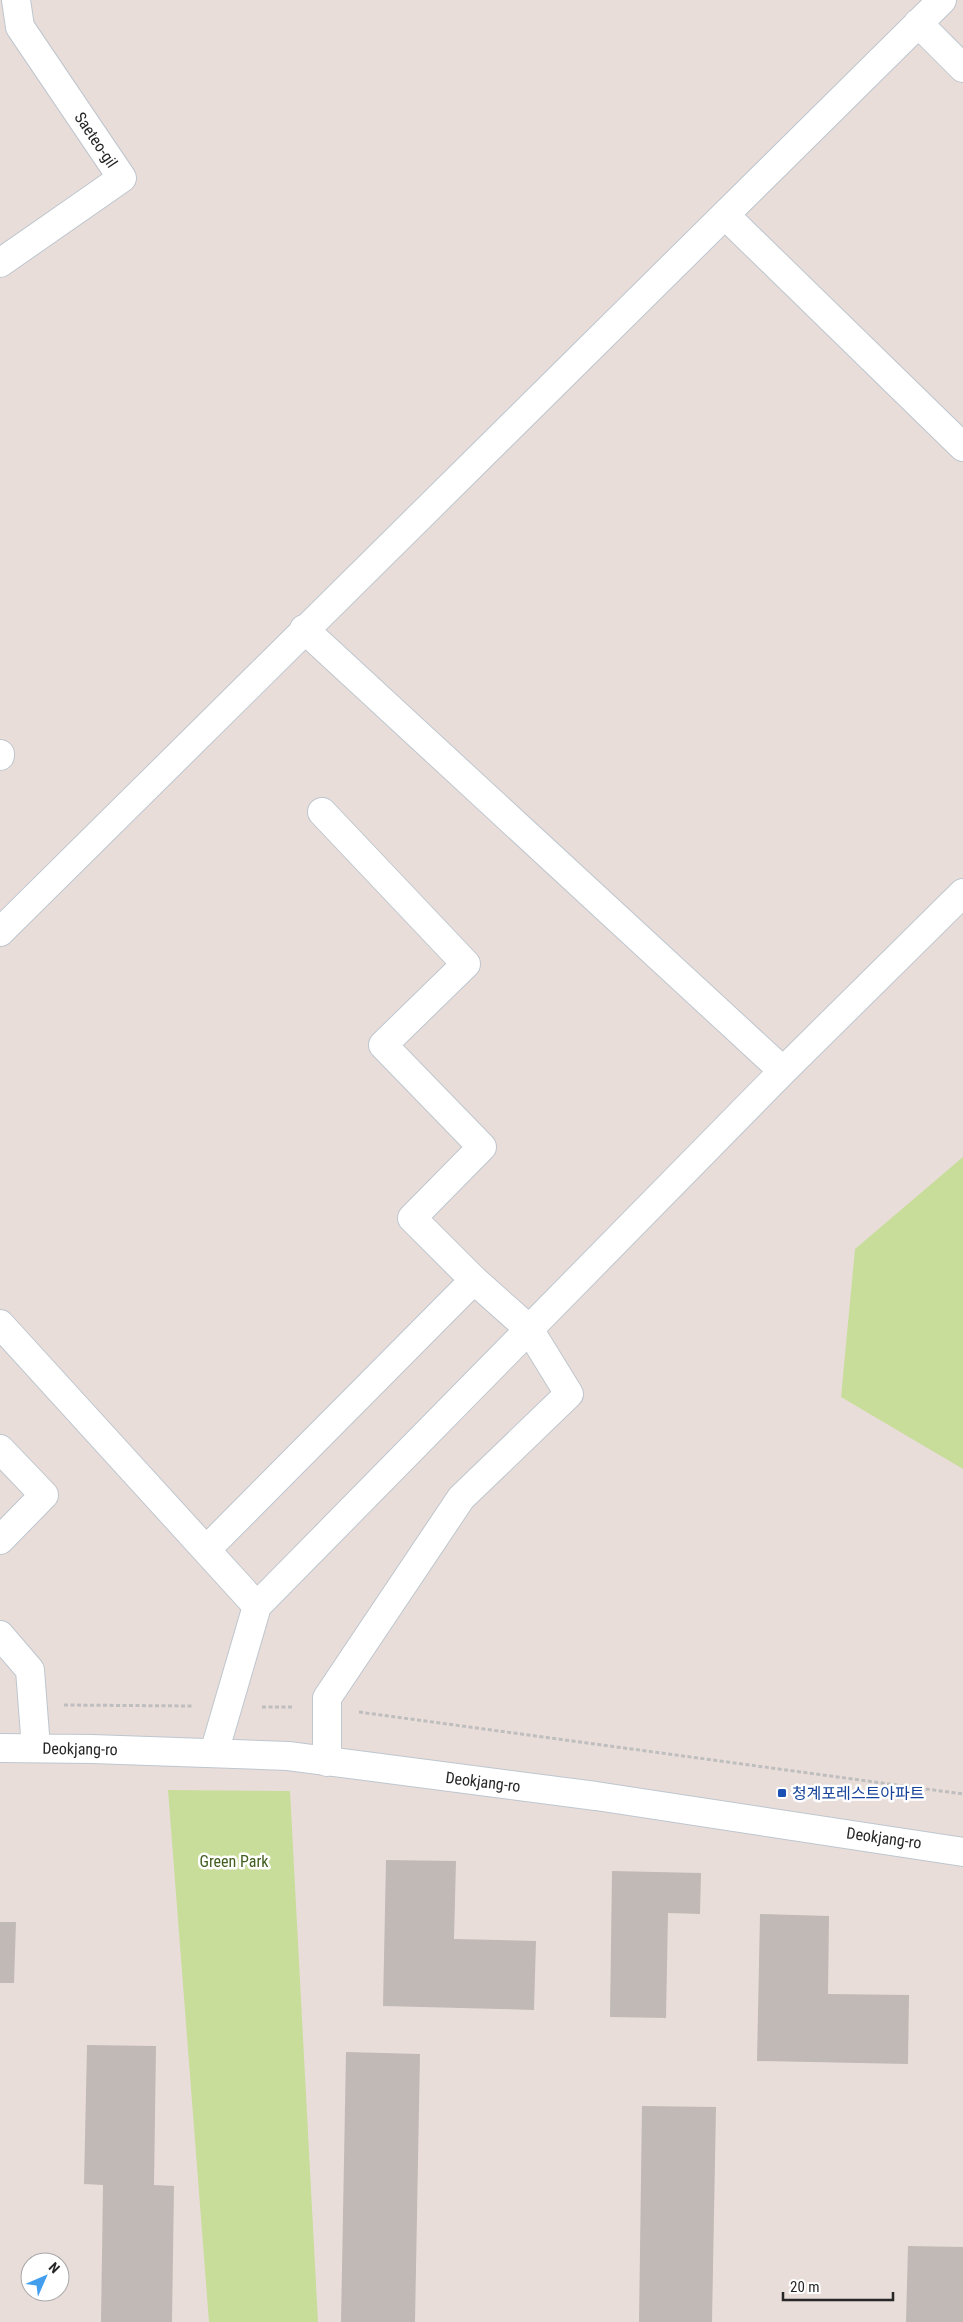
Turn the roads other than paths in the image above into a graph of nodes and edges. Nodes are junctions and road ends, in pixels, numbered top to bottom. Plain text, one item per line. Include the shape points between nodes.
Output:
1 (16, 0) edge
2 (942, 0) edge
3 (918, 24) junction
4 (963, 68) edge
5 (725, 214) junction
6 (0, 263) edge
7 (963, 447) edge
8 (304, 629) junction
9 (322, 812) dead end
10 (963, 893) edge
11 (0, 932) edge
12 (783, 1071) junction
13 (474, 1280) junction
14 (0, 1324) edge
15 (529, 1329) junction
16 (0, 1449) edge
17 (0, 1540) edge
18 (206, 1550) junction
19 (257, 1606) junction
20 (0, 1635) edge
21 (0, 1748) edge
22 (36, 1748) junction
23 (214, 1753) junction
24 (327, 1762) junction
25 (963, 1852) edge

1 - 6 street, Saeteo-gil via 20,27 122,178
2 - 3 street
3 - 4 street
3 - 5 street
5 - 7 street
5 - 8 street
8 - 11 street
8 - 12 street
9 - 13 street via 466,964 383,1045 482,1147 412,1218
10 - 12 street
12 - 15 street
13 - 15 street
13 - 18 street
14 - 18 street
15 - 19 street
15 - 24 street via 569,1394 461,1498 327,1698
16 - 17 street via 44,1495
18 - 19 street
19 - 23 street
20 - 22 street via 30,1670
21 - 22 street, Deokjang-ro
22 - 23 street, Deokjang-ro
23 - 24 street, Deokjang-ro via 288,1756
24 - 25 street, Deokjang-ro via 596,1796

